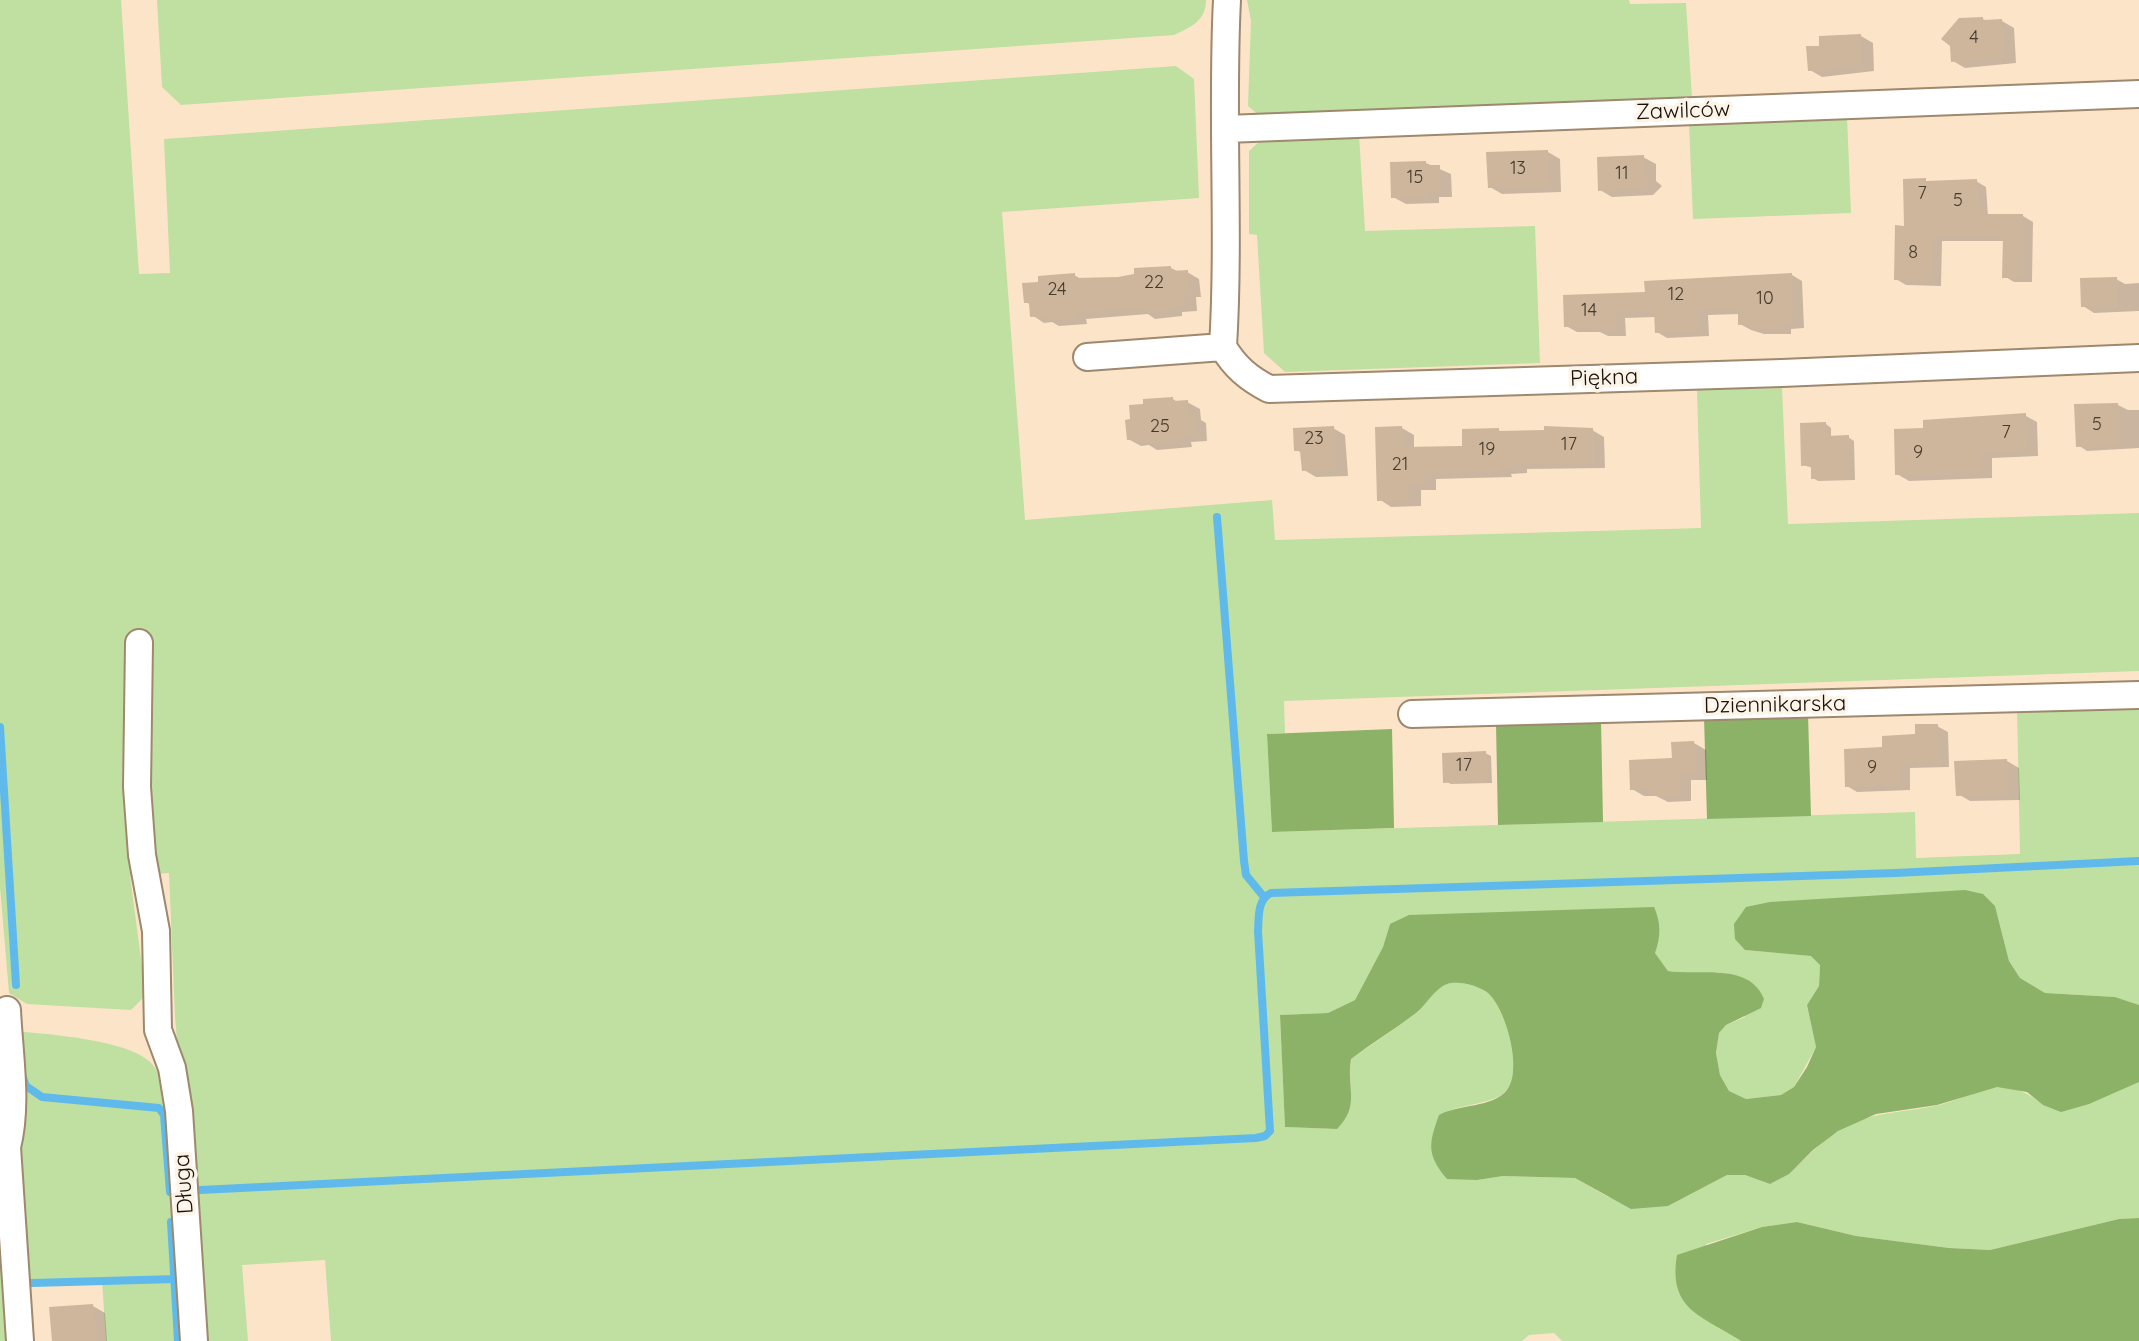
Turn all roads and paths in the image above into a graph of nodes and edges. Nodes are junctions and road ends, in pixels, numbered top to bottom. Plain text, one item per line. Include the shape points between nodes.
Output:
1 (1227, 0) edge
2 (2139, 94) edge
3 (1226, 129) junction
4 (1223, 347) junction
5 (1087, 357) dead end
6 (2139, 358) edge
7 (139, 643) dead end
8 (2139, 695) edge
9 (1412, 714) dead end
10 (7, 1010) dead end
11 (20, 1341) edge
12 (194, 1341) edge

1 - 3 street
2 - 3 street, Zawilców
3 - 4 street
4 - 5 street
4 - 6 street, Piękna via 1249,379 1269,389
7 - 12 street, Długa via 137,787 142,855 156,931 158,1030 172,1068 179,1111
8 - 9 street, Dziennikarska
10 - 11 street via 12,1107 7,1147

